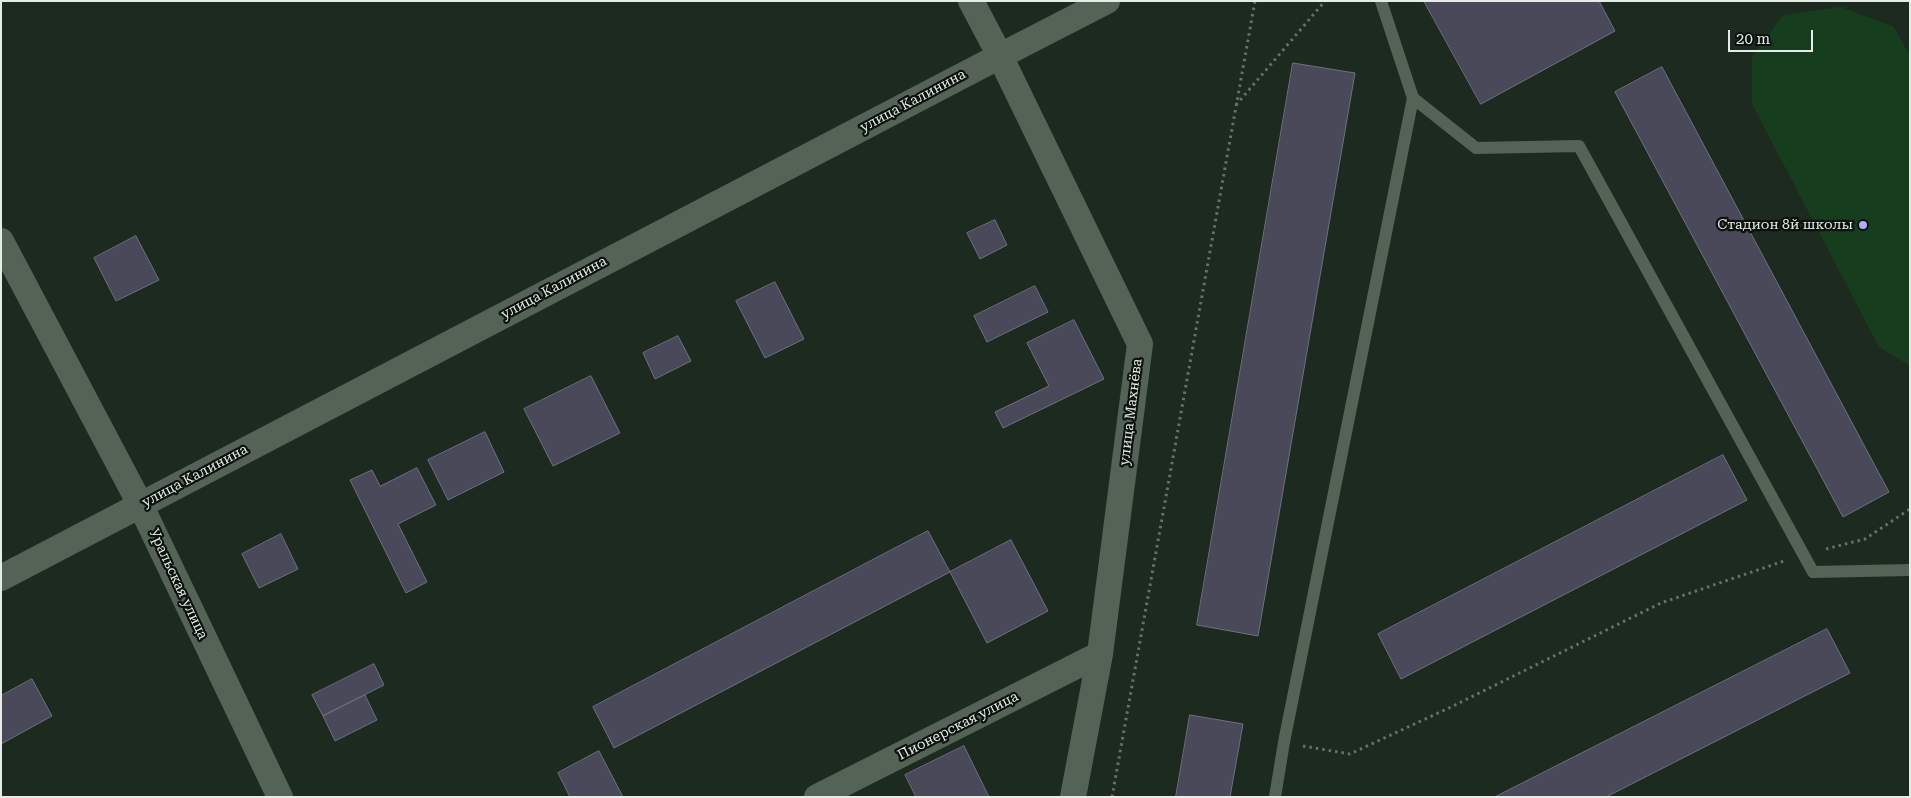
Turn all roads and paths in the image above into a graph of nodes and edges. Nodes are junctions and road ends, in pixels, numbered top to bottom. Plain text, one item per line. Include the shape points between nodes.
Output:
1 (971, 1) edge
2 (1107, 1) edge
3 (1255, 1) edge
4 (1325, 1) edge
5 (1381, 1) edge
6 (1000, 56) junction
7 (1413, 98) junction
8 (1235, 106) junction
9 (1, 240) edge
10 (140, 504) junction
11 (1910, 509) edge
12 (1804, 555) junction
13 (1910, 570) edge
14 (1, 578) edge
15 (1100, 654) junction
16 (1284, 742) junction
17 (280, 797) edge
18 (816, 797) edge
19 (1073, 797) edge
20 (1112, 797) edge
21 (1275, 797) edge

1 - 6 street, улица Махнёва
2 - 6 street, улица Калинина
3 - 8 path
4 - 8 path
5 - 7 lane
6 - 10 street, улица Калинина
6 - 15 street, улица Махнёва via 1140,344
7 - 12 lane via 1476,148 1579,146
7 - 16 lane
8 - 20 path
9 - 10 street, Уральская улица
10 - 14 street, улица Калинина
10 - 17 street, Уральская улица
11 - 12 path via 1865,539
12 - 13 lane via 1814,572
12 - 16 path via 1661,603 1350,754
15 - 18 street, Пионерская улица
15 - 19 street, улица Махнёва
16 - 21 lane

